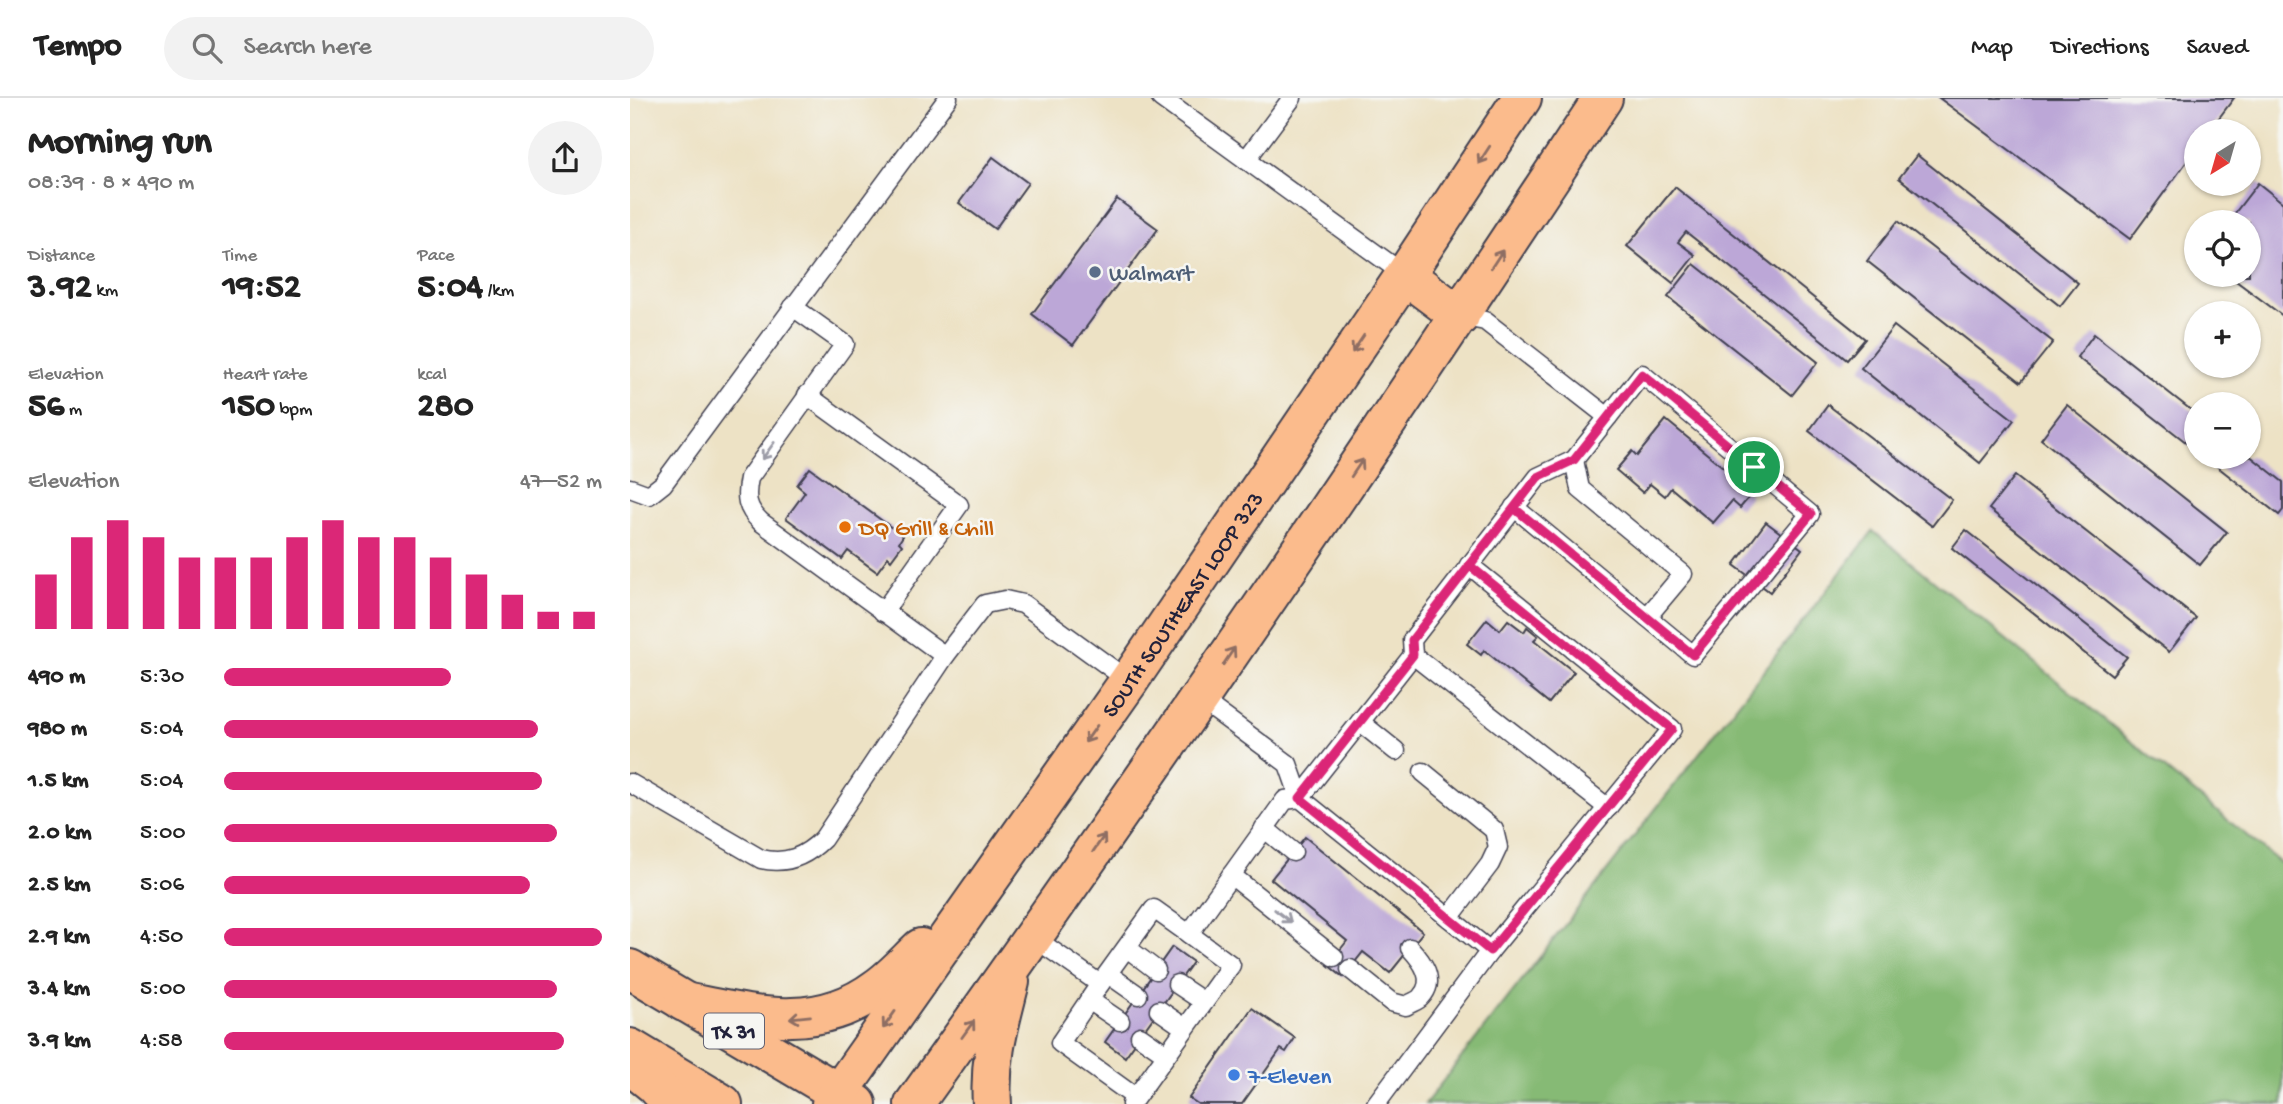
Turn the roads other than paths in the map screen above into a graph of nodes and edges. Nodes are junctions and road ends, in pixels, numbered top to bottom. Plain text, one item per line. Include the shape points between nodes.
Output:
1 (948, 98) edge
2 (1161, 98) edge
3 (1292, 98) edge
4 (1522, 98) edge
5 (1603, 98) edge
6 (1246, 160) junction
7 (1405, 275) junction
8 (793, 307) junction
9 (1460, 316) junction
10 (807, 396) junction
11 (1608, 418) junction
12 (1574, 460) junction
13 (630, 488) edge
14 (1514, 508) junction
15 (1469, 565) junction
16 (883, 611) junction
17 (1647, 617) junction
18 (1413, 655) junction
19 (945, 656) junction
20 (1129, 681) junction
21 (1200, 699) junction
22 (1360, 722) junction
23 (1396, 751) dead end
24 (1423, 772) dead end
25 (630, 783) edge
26 (1300, 798) junction
27 (1608, 808) junction
28 (1264, 828) junction
29 (1293, 852) dead end
30 (1231, 874) junction
31 (974, 900) junction
32 (1449, 918) junction
33 (1189, 934) junction
34 (1127, 948) junction
35 (1410, 948) dead end
36 (1024, 950) junction
37 (1490, 951) junction
38 (1335, 957) dead end
39 (630, 969) edge
40 (1350, 969) dead end
41 (1156, 970) dead end
42 (1104, 979) junction
43 (1177, 984) dead end
44 (1138, 995) dead end
45 (1421, 998) junction
46 (1089, 1000) junction
47 (684, 1002) junction
48 (1204, 1002) junction
49 (1159, 1010) dead end
50 (1442, 1016) junction
51 (1120, 1021) dead end
52 (1185, 1028) junction
53 (1140, 1036) dead end
54 (630, 1048) edge
55 (1166, 1054) junction
56 (630, 1065) edge
57 (842, 1100) edge
58 (1133, 1101) edge
59 (672, 1104) edge
60 (723, 1104) edge
61 (914, 1104) edge
62 (992, 1104) edge
63 (1376, 1104) edge

1 - 8 lane
2 - 6 lane
3 - 6 lane
4 -> 7 main road, SOUTH SOUTHEAST LOOP 323
9 -> 5 main road
6 - 7 lane
7 - 9 main road
7 -> 20 main road, SOUTH SOUTHEAST LOOP 323
8 - 10 lane via 845,344
8 - 13 lane via 663,484 649,495
9 - 11 lane via 1485,321
21 -> 9 main road
10 -> 16 lane via 749,478 748,509
10 - 16 lane via 959,505
11 - 12 lane
11 - 17 lane via 1642,374 1811,514 1693,655
12 - 14 lane via 1538,477
12 - 17 lane via 1580,489 1682,574
14 - 15 lane
14 - 17 lane
15 - 18 lane via 1412,640
15 - 27 lane via 1672,729
16 - 19 lane
18 - 22 lane
18 - 27 lane
19 - 20 lane via 985,604 1015,601
19 - 25 lane via 832,827 799,858 785,862 761,859
20 -> 31 main road, SOUTH SOUTHEAST LOOP 323
21 - 26 lane via 1288,764
36 -> 21 main road
22 - 23 lane
22 - 26 lane
24 - 32 lane via 1494,830 1498,847
26 - 28 lane via 1285,800
26 - 32 lane
27 - 37 lane
28 - 29 lane
28 - 30 lane
30 - 33 lane
30 -> 38 lane
31 -> 47 main road via 877,988 835,1010 786,1019
31 -> 57 main road, SOUTH SOUTHEAST LOOP 323
32 - 37 lane
33 - 34 lane via 1154,909
33 - 48 lane via 1231,965
34 - 41 lane
34 - 42 lane
35 - 45 lane via 1427,967 1428,983
36 - 42 lane
61 -> 36 main road
36 - 62 main road via 994,1047
37 - 50 lane
39 - 47 main road, TX 31
40 - 45 lane via 1391,1002 1406,1006
42 - 44 lane
42 - 46 lane
43 - 48 lane
45 - 50 lane
46 - 51 lane
46 - 58 lane via 1060,1043
47 - 57 main road, TX 31
48 - 52 lane
49 - 52 lane
50 - 63 lane
52 - 55 lane
53 - 55 lane
54 - 60 main road
55 - 58 lane
56 - 59 main road

